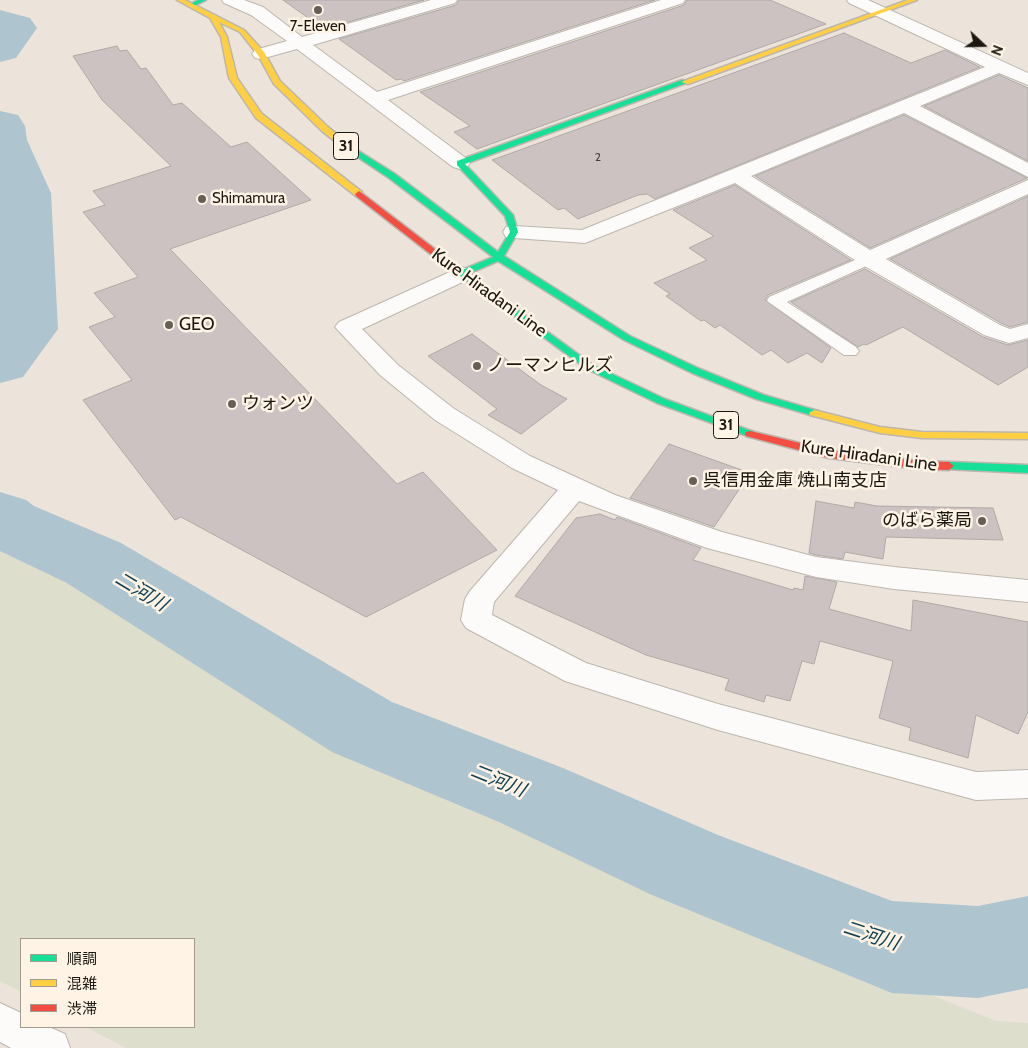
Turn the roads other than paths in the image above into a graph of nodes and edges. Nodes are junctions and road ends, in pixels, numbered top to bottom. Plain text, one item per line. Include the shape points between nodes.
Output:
1 (180, 0) edge
2 (203, 0) edge
3 (230, 0) edge
4 (449, 0) edge
5 (677, 0) edge
6 (855, 0) edge
7 (914, 0) edge
8 (192, 5) junction
9 (881, 12) junction
10 (213, 18) junction
11 (300, 44) junction
12 (261, 54) junction
13 (999, 68) junction
14 (1028, 80) edge
15 (374, 99) junction
16 (908, 107) junction
17 (460, 163) junction
18 (1028, 171) edge
19 (738, 176) junction
20 (1028, 186) edge
21 (514, 232) junction
22 (499, 257) junction
23 (868, 259) junction
24 (461, 274) junction
25 (1028, 331) edge
26 (850, 351) dead end
27 (1028, 436) edge
28 (1028, 468) edge
29 (574, 488) junction
30 (1028, 591) edge
31 (1028, 784) edge
32 (0, 1022) edge
33 (51, 1048) edge

1 - 8 main road, Kure Hiradani Line / 31
2 - 8 main road
3 - 11 street via 257,11
4 - 11 street
5 - 15 street
6 - 9 street
7 - 9 main road
8 - 10 main road, Kure Hiradani Line / 31
9 - 13 street
9 - 17 main road
10 - 12 main road, Kure Hiradani Line / 31 via 242,31
10 - 24 main road, Kure Hiradani Line / 31 via 224,37 233,78 259,116
11 - 12 street
11 - 15 street
12 - 22 main road, Kure Hiradani Line / 31 via 277,82 325,129
13 - 14 street
13 - 16 street
15 - 17 street
16 - 18 street
16 - 19 street
17 - 21 main road via 509,215
19 - 21 street via 585,237
19 - 23 street
20 - 23 street
21 - 22 main road
22 - 24 main road
22 - 27 main road, Kure Hiradani Line / 31 via 627,338 696,371 801,411 880,430 922,435
23 - 25 street via 992,330 1009,336
23 - 26 lane via 775,301
24 - 28 main road, Kure Hiradani Line / 31 via 590,367 662,401 740,430 829,454 919,465
24 - 29 street via 347,327 389,370 444,414 521,462
29 - 30 street via 717,541 816,567
29 - 31 street via 480,599 476,620 576,672 718,717 976,786
32 - 33 street

